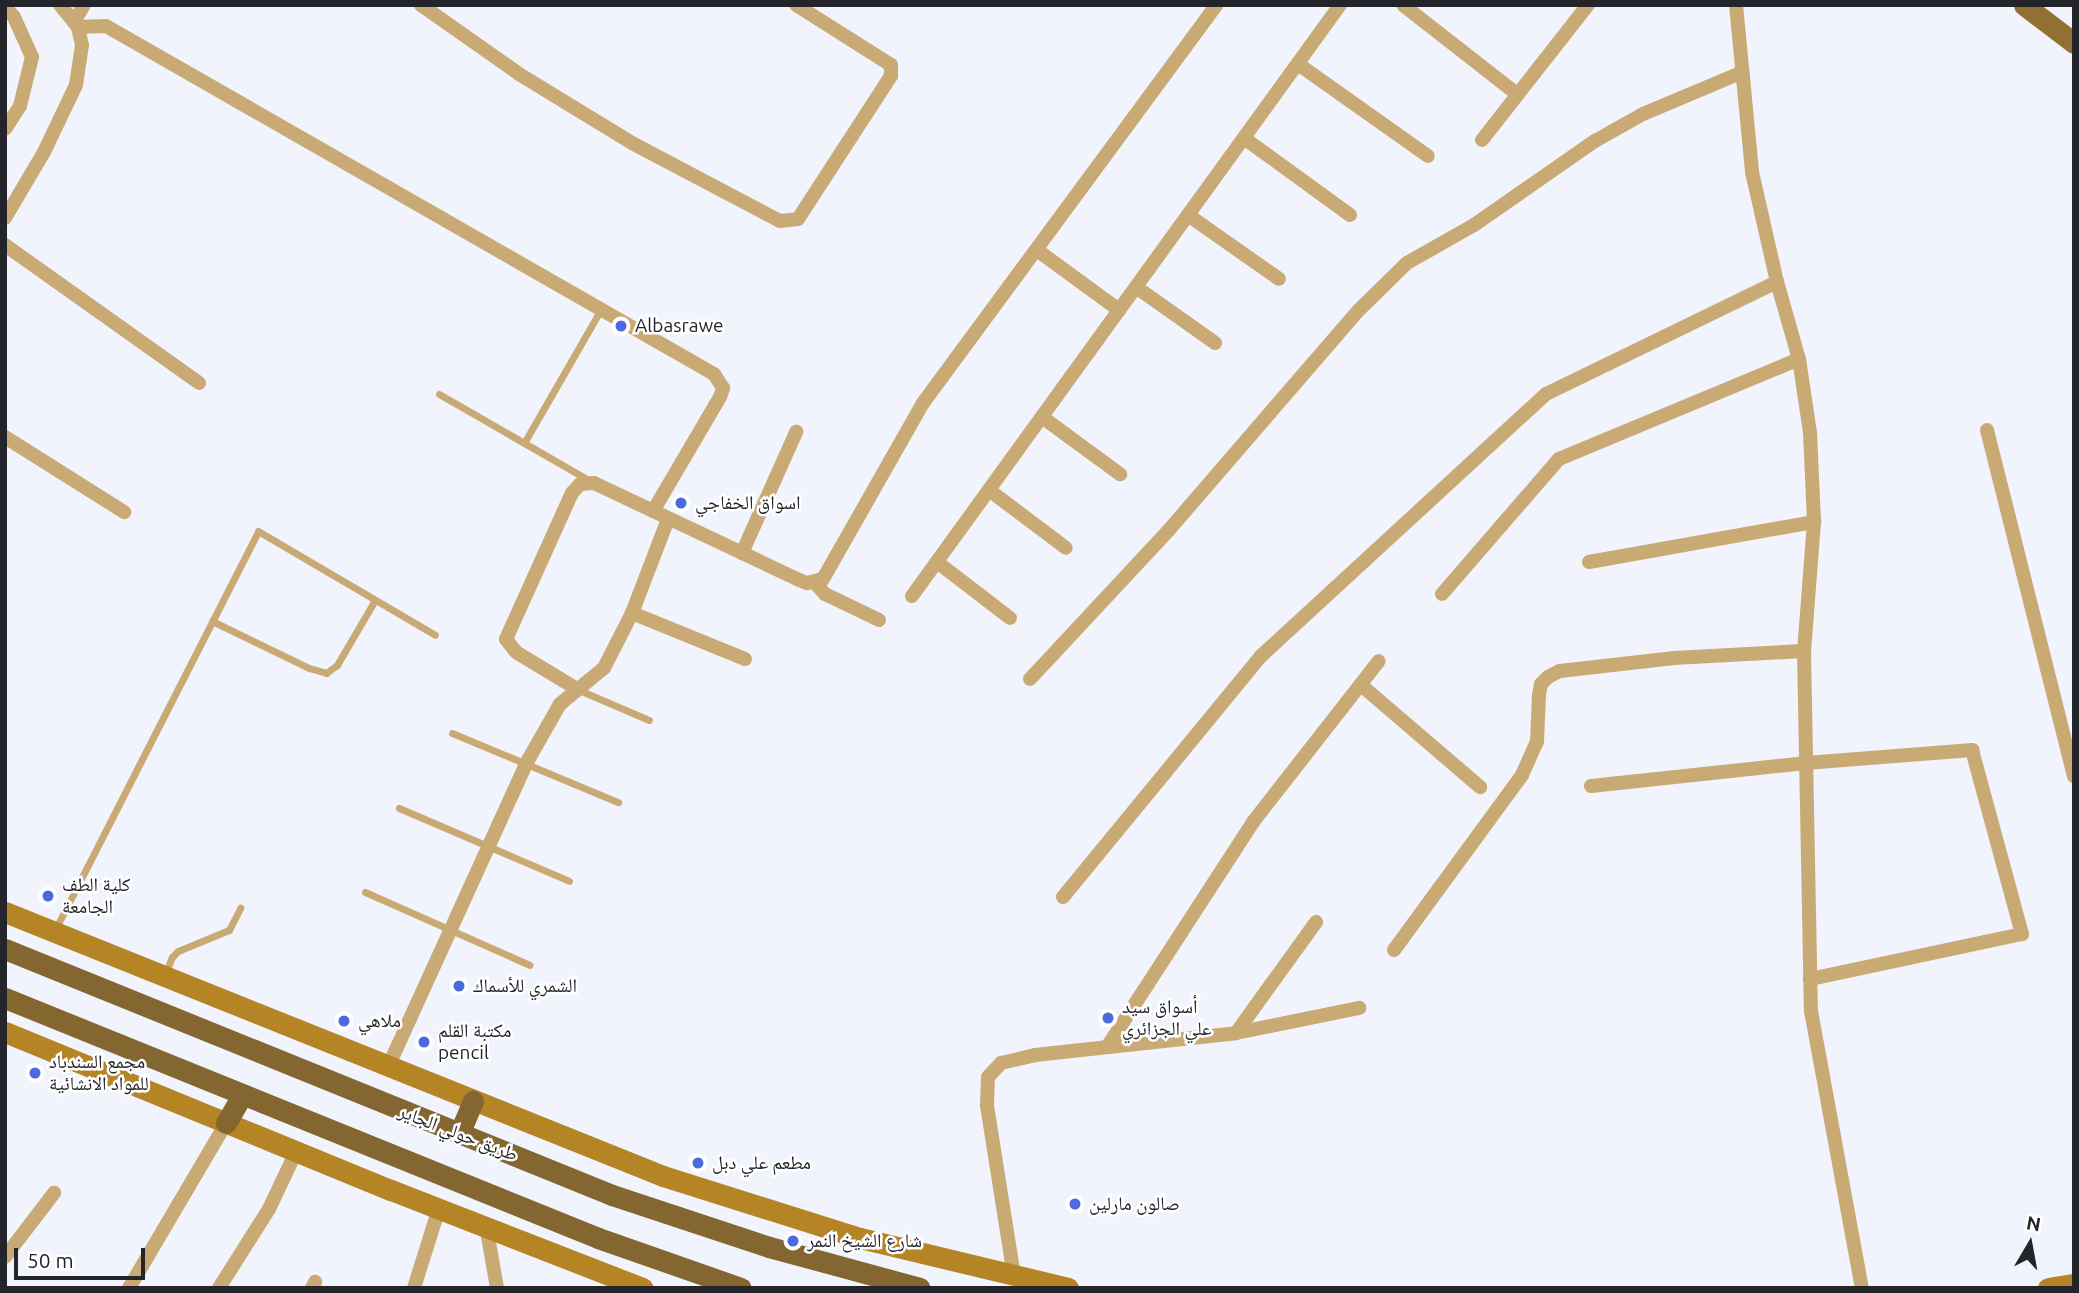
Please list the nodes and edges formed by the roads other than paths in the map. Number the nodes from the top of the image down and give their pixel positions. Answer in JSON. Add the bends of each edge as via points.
{"nodes":[{"id":1,"x":60,"y":5,"type":"edge"},
{"id":2,"x":84,"y":5,"type":"edge"},
{"id":3,"x":421,"y":5,"type":"edge"},
{"id":4,"x":796,"y":5,"type":"edge"},
{"id":5,"x":1216,"y":5,"type":"edge"},
{"id":6,"x":1340,"y":5,"type":"edge"},
{"id":7,"x":1403,"y":5,"type":"edge"},
{"id":8,"x":1588,"y":5,"type":"edge"},
{"id":9,"x":1737,"y":5,"type":"edge"},
{"id":10,"x":2024,"y":5,"type":"edge"},
{"id":11,"x":5,"y":7,"type":"edge"},
{"id":12,"x":76,"y":25,"type":"junction"},
{"id":13,"x":2074,"y":43,"type":"edge"},
{"id":14,"x":1298,"y":64,"type":"junction"},
{"id":15,"x":1744,"y":72,"type":"junction"},
{"id":16,"x":1517,"y":94,"type":"junction"},
{"id":17,"x":5,"y":129,"type":"edge"},
{"id":18,"x":1244,"y":138,"type":"junction"},
{"id":19,"x":1482,"y":140,"type":"dead end"},
{"id":20,"x":1428,"y":156,"type":"dead end"},
{"id":21,"x":1188,"y":215,"type":"junction"},
{"id":22,"x":1350,"y":215,"type":"dead end"},
{"id":23,"x":5,"y":218,"type":"edge"},
{"id":24,"x":5,"y":245,"type":"edge"},
{"id":25,"x":1037,"y":250,"type":"junction"},
{"id":26,"x":1279,"y":279,"type":"dead end"},
{"id":27,"x":1777,"y":282,"type":"junction"},
{"id":28,"x":1136,"y":287,"type":"junction"},
{"id":29,"x":601,"y":309,"type":"junction"},
{"id":30,"x":1119,"y":310,"type":"junction"},
{"id":31,"x":1215,"y":343,"type":"dead end"},
{"id":32,"x":1799,"y":359,"type":"junction"},
{"id":33,"x":199,"y":383,"type":"dead end"},
{"id":34,"x":439,"y":394,"type":"dead end"},
{"id":35,"x":1042,"y":416,"type":"junction"},
{"id":36,"x":1987,"y":430,"type":"dead end"},
{"id":37,"x":796,"y":432,"type":"dead end"},
{"id":38,"x":5,"y":438,"type":"edge"},
{"id":39,"x":524,"y":443,"type":"junction"},
{"id":40,"x":1120,"y":474,"type":"dead end"},
{"id":41,"x":594,"y":483,"type":"junction"},
{"id":42,"x":989,"y":490,"type":"junction"},
{"id":43,"x":653,"y":511,"type":"junction"},
{"id":44,"x":124,"y":512,"type":"dead end"},
{"id":45,"x":668,"y":519,"type":"junction"},
{"id":46,"x":1814,"y":522,"type":"junction"},
{"id":47,"x":1066,"y":548,"type":"dead end"},
{"id":48,"x":742,"y":554,"type":"junction"},
{"id":49,"x":937,"y":562,"type":"junction"},
{"id":50,"x":1589,"y":562,"type":"dead end"},
{"id":51,"x":816,"y":583,"type":"junction"},
{"id":52,"x":1443,"y":594,"type":"dead end"},
{"id":53,"x":912,"y":596,"type":"dead end"},
{"id":54,"x":375,"y":600,"type":"junction"},
{"id":55,"x":632,"y":612,"type":"junction"},
{"id":56,"x":1010,"y":618,"type":"dead end"},
{"id":57,"x":879,"y":620,"type":"dead end"},
{"id":58,"x":212,"y":621,"type":"junction"},
{"id":59,"x":435,"y":635,"type":"dead end"},
{"id":60,"x":1804,"y":651,"type":"junction"},
{"id":61,"x":745,"y":659,"type":"dead end"},
{"id":62,"x":1379,"y":661,"type":"dead end"},
{"id":63,"x":1030,"y":679,"type":"dead end"},
{"id":64,"x":1361,"y":685,"type":"junction"},
{"id":65,"x":577,"y":689,"type":"junction"},
{"id":66,"x":649,"y":720,"type":"dead end"},
{"id":67,"x":452,"y":733,"type":"dead end"},
{"id":68,"x":527,"y":762,"type":"junction"},
{"id":69,"x":1805,"y":763,"type":"junction"},
{"id":70,"x":2074,"y":776,"type":"edge"},
{"id":71,"x":1591,"y":786,"type":"dead end"},
{"id":72,"x":1480,"y":787,"type":"dead end"},
{"id":73,"x":618,"y":802,"type":"dead end"},
{"id":74,"x":399,"y":808,"type":"dead end"},
{"id":75,"x":488,"y":847,"type":"junction"},
{"id":76,"x":569,"y":881,"type":"dead end"},
{"id":77,"x":365,"y":891,"type":"dead end"},
{"id":78,"x":1063,"y":897,"type":"dead end"},
{"id":79,"x":240,"y":908,"type":"dead end"},
{"id":80,"x":5,"y":912,"type":"edge"},
{"id":81,"x":1316,"y":922,"type":"dead end"},
{"id":82,"x":450,"y":929,"type":"junction"},
{"id":83,"x":54,"y":932,"type":"junction"},
{"id":84,"x":5,"y":949,"type":"edge"},
{"id":85,"x":1394,"y":950,"type":"dead end"},
{"id":86,"x":530,"y":965,"type":"dead end"},
{"id":87,"x":164,"y":976,"type":"junction"},
{"id":88,"x":1810,"y":979,"type":"junction"},
{"id":89,"x":5,"y":998,"type":"edge"},
{"id":90,"x":1359,"y":1008,"type":"dead end"},
{"id":91,"x":5,"y":1032,"type":"edge"},
{"id":92,"x":1236,"y":1033,"type":"junction"},
{"id":93,"x":1107,"y":1047,"type":"junction"},
{"id":94,"x":388,"y":1067,"type":"junction"},
{"id":95,"x":242,"y":1095,"type":"junction"},
{"id":96,"x":473,"y":1101,"type":"junction"},
{"id":97,"x":226,"y":1123,"type":"junction"},
{"id":98,"x":459,"y":1133,"type":"junction"},
{"id":99,"x":296,"y":1152,"type":"junction"},
{"id":100,"x":54,"y":1193,"type":"dead end"},
{"id":101,"x":439,"y":1208,"type":"junction"},
{"id":102,"x":486,"y":1226,"type":"junction"},
{"id":103,"x":5,"y":1257,"type":"edge"},
{"id":104,"x":1014,"y":1276,"type":"junction"},
{"id":105,"x":874,"y":1281,"type":"edge"},
{"id":106,"x":2074,"y":1284,"type":"edge"},
{"id":107,"x":129,"y":1288,"type":"edge"},
{"id":108,"x":219,"y":1288,"type":"edge"},
{"id":109,"x":414,"y":1288,"type":"edge"},
{"id":110,"x":497,"y":1288,"type":"edge"},
{"id":111,"x":643,"y":1288,"type":"edge"},
{"id":112,"x":741,"y":1288,"type":"edge"},
{"id":113,"x":920,"y":1288,"type":"edge"},
{"id":114,"x":1068,"y":1288,"type":"edge"},
{"id":115,"x":1862,"y":1288,"type":"edge"},
{"id":116,"x":2048,"y":1288,"type":"edge"}],
"edges":[{"from":1,"to":12,"type":"street"},
{"from":2,"to":12,"type":"street"},
{"from":3,"to":4,"type":"street","via":[[519,74],[632,143],[780,221],[798,219],[891,76],[891,65]]},
{"from":5,"to":25,"type":"street"},
{"from":6,"to":14,"type":"street"},
{"from":7,"to":16,"type":"street"},
{"from":8,"to":16,"type":"street"},
{"from":9,"to":15,"type":"street"},
{"from":10,"to":13,"type":"main road"},
{"from":11,"to":17,"type":"street","via":[[32,57],[20,106]]},
{"from":12,"to":23,"type":"street","via":[[82,45],[76,85]]},
{"from":12,"to":29,"type":"street","via":[[106,26]]},
{"from":14,"to":18,"type":"street"},
{"from":14,"to":20,"type":"street"},
{"from":15,"to":27,"type":"street","via":[[1752,172]]},
{"from":15,"to":63,"type":"street","via":[[1643,114],[1595,141],[1474,225],[1407,263],[1359,310],[1168,531]]},
{"from":16,"to":19,"type":"street"},
{"from":18,"to":21,"type":"street"},
{"from":18,"to":22,"type":"street"},
{"from":21,"to":26,"type":"street"},
{"from":21,"to":28,"type":"street"},
{"from":24,"to":33,"type":"street"},
{"from":25,"to":30,"type":"street"},
{"from":25,"to":51,"type":"street","via":[[922,403],[828,572]]},
{"from":27,"to":32,"type":"street"},
{"from":27,"to":78,"type":"street","via":[[1546,394],[1261,656]]},
{"from":28,"to":30,"type":"street"},
{"from":28,"to":31,"type":"street"},
{"from":29,"to":39,"type":"lane"},
{"from":29,"to":43,"type":"street","via":[[714,374],[723,388]]},
{"from":30,"to":35,"type":"street"},
{"from":32,"to":46,"type":"street","via":[[1810,433]]},
{"from":32,"to":52,"type":"street","via":[[1559,459]]},
{"from":34,"to":39,"type":"lane"},
{"from":35,"to":40,"type":"street"},
{"from":35,"to":42,"type":"street"},
{"from":36,"to":70,"type":"street"},
{"from":37,"to":48,"type":"street"},
{"from":38,"to":44,"type":"street"},
{"from":39,"to":41,"type":"lane"},
{"from":41,"to":43,"type":"street"},
{"from":41,"to":65,"type":"street","via":[[580,484],[572,493],[506,639],[516,652]]},
{"from":42,"to":47,"type":"street"},
{"from":42,"to":49,"type":"street"},
{"from":43,"to":45,"type":"street"},
{"from":45,"to":48,"type":"street"},
{"from":45,"to":55,"type":"street"},
{"from":46,"to":50,"type":"street"},
{"from":46,"to":60,"type":"street"},
{"from":48,"to":51,"type":"street"},
{"from":49,"to":53,"type":"street"},
{"from":49,"to":56,"type":"street"},
{"from":51,"to":57,"type":"street","via":[[825,594]]},
{"from":54,"to":58,"type":"lane","via":[[337,665],[326,673]]},
{"from":54,"to":58,"type":"lane","via":[[258,531]]},
{"from":54,"to":59,"type":"lane"},
{"from":55,"to":61,"type":"street"},
{"from":55,"to":65,"type":"street","via":[[604,668]]},
{"from":58,"to":83,"type":"lane"},
{"from":60,"to":69,"type":"street"},
{"from":60,"to":85,"type":"street","via":[[1674,658],[1560,671],[1548,677],[1539,695],[1537,742],[1522,775]]},
{"from":62,"to":64,"type":"street"},
{"from":64,"to":72,"type":"street"},
{"from":64,"to":93,"type":"street","via":[[1253,822]]},
{"from":65,"to":66,"type":"lane"},
{"from":65,"to":68,"type":"street","via":[[551,716]]},
{"from":67,"to":68,"type":"lane"},
{"from":68,"to":73,"type":"lane"},
{"from":68,"to":75,"type":"street"},
{"from":69,"to":71,"type":"street"},
{"from":69,"to":88,"type":"street"},
{"from":69,"to":88,"type":"street","via":[[1972,750],[2022,934]]},
{"from":74,"to":75,"type":"lane"},
{"from":75,"to":76,"type":"lane"},
{"from":75,"to":82,"type":"street"},
{"from":77,"to":82,"type":"lane"},
{"from":79,"to":87,"type":"lane","via":[[229,930],[178,951]]},
{"from":80,"to":83,"type":"main road"},
{"from":81,"to":92,"type":"street"},
{"from":82,"to":86,"type":"lane"},
{"from":82,"to":94,"type":"street"},
{"from":83,"to":87,"type":"main road"},
{"from":84,"to":98,"type":"highway","name":"طريق حولي الجاير"},
{"from":87,"to":94,"type":"main road"},
{"from":88,"to":115,"type":"street","via":[[1811,1011]]},
{"from":89,"to":95,"type":"highway"},
{"from":90,"to":92,"type":"street"},
{"from":91,"to":97,"type":"main road"},
{"from":92,"to":93,"type":"street"},
{"from":93,"to":104,"type":"street","via":[[1001,1063],[988,1077],[987,1105]]},
{"from":94,"to":96,"type":"main road"},
{"from":95,"to":97,"type":"highway"},
{"from":95,"to":112,"type":"highway","via":[[598,1238]]},
{"from":96,"to":98,"type":"highway"},
{"from":96,"to":104,"type":"main road","via":[[745,1204]]},
{"from":97,"to":99,"type":"main road"},
{"from":97,"to":107,"type":"street"},
{"from":98,"to":105,"type":"highway","name":"طريق حولي الجاير","via":[[663,1213]]},
{"from":99,"to":101,"type":"main road"},
{"from":99,"to":108,"type":"street","via":[[269,1209]]},
{"from":100,"to":103,"type":"street"},
{"from":101,"to":102,"type":"main road"},
{"from":101,"to":109,"type":"street"},
{"from":102,"to":110,"type":"street"},
{"from":102,"to":111,"type":"main road"},
{"from":104,"to":114,"type":"main road"},
{"from":105,"to":113,"type":"highway","name":"طريق حولي الجاير"},
{"from":106,"to":116,"type":"main road"}]}
